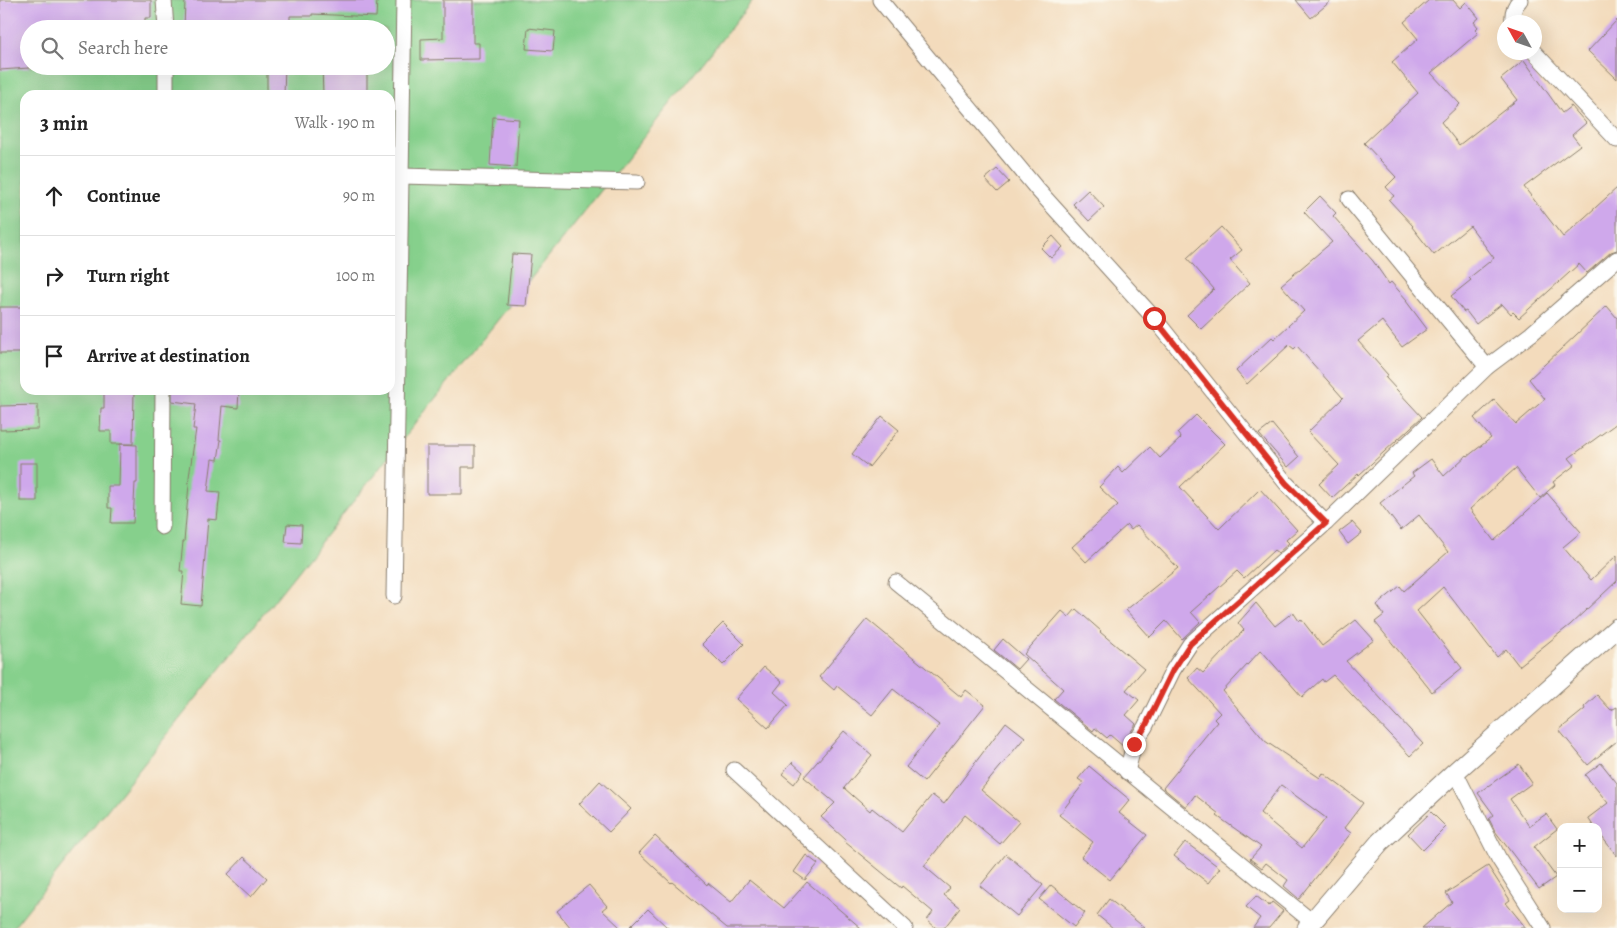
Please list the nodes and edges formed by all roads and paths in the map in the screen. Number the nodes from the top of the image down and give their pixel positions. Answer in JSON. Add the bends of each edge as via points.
{"nodes":[{"id":1,"x":164,"y":0,"type":"edge"},
{"id":2,"x":404,"y":0,"type":"edge"},
{"id":3,"x":880,"y":0,"type":"edge"},
{"id":4,"x":1520,"y":0,"type":"edge"},
{"id":5,"x":1513,"y":15,"type":"edge"},
{"id":6,"x":165,"y":20,"type":"edge"},
{"id":7,"x":1542,"y":60,"type":"edge"},
{"id":8,"x":166,"y":75,"type":"edge"},
{"id":9,"x":166,"y":90,"type":"edge"},
{"id":10,"x":1617,"y":140,"type":"edge"},
{"id":11,"x":401,"y":176,"type":"junction"},
{"id":12,"x":637,"y":182,"type":"dead end"},
{"id":13,"x":1350,"y":199,"type":"dead end"},
{"id":14,"x":1617,"y":259,"type":"edge"},
{"id":15,"x":1487,"y":368,"type":"junction"},
{"id":16,"x":163,"y":395,"type":"edge"},
{"id":17,"x":1326,"y":523,"type":"junction"},
{"id":18,"x":162,"y":526,"type":"dead end"},
{"id":19,"x":896,"y":582,"type":"dead end"},
{"id":20,"x":394,"y":596,"type":"dead end"},
{"id":21,"x":1617,"y":628,"type":"edge"},
{"id":22,"x":734,"y":770,"type":"dead end"},
{"id":23,"x":1127,"y":772,"type":"junction"},
{"id":24,"x":1455,"y":772,"type":"junction"},
{"id":25,"x":1309,"y":925,"type":"edge"},
{"id":26,"x":905,"y":928,"type":"edge"},
{"id":27,"x":1543,"y":928,"type":"edge"}],
"edges":[{"from":1,"to":6,"type":"street"},
{"from":2,"to":11,"type":"street"},
{"from":3,"to":17,"type":"street","via":[[1037,189],[1154,318],[1286,483]]},
{"from":4,"to":5,"type":"street"},
{"from":7,"to":10,"type":"street"},
{"from":8,"to":9,"type":"street"},
{"from":11,"to":12,"type":"street"},
{"from":11,"to":20,"type":"street"},
{"from":13,"to":15,"type":"street"},
{"from":14,"to":15,"type":"street"},
{"from":15,"to":17,"type":"street"},
{"from":16,"to":18,"type":"street"},
{"from":17,"to":23,"type":"street","via":[[1190,644],[1134,744]]},
{"from":19,"to":23,"type":"street"},
{"from":21,"to":24,"type":"street"},
{"from":22,"to":26,"type":"street"},
{"from":23,"to":25,"type":"street"},
{"from":24,"to":25,"type":"street","via":[[1380,842]]},
{"from":24,"to":27,"type":"street","via":[[1499,859]]}]}
